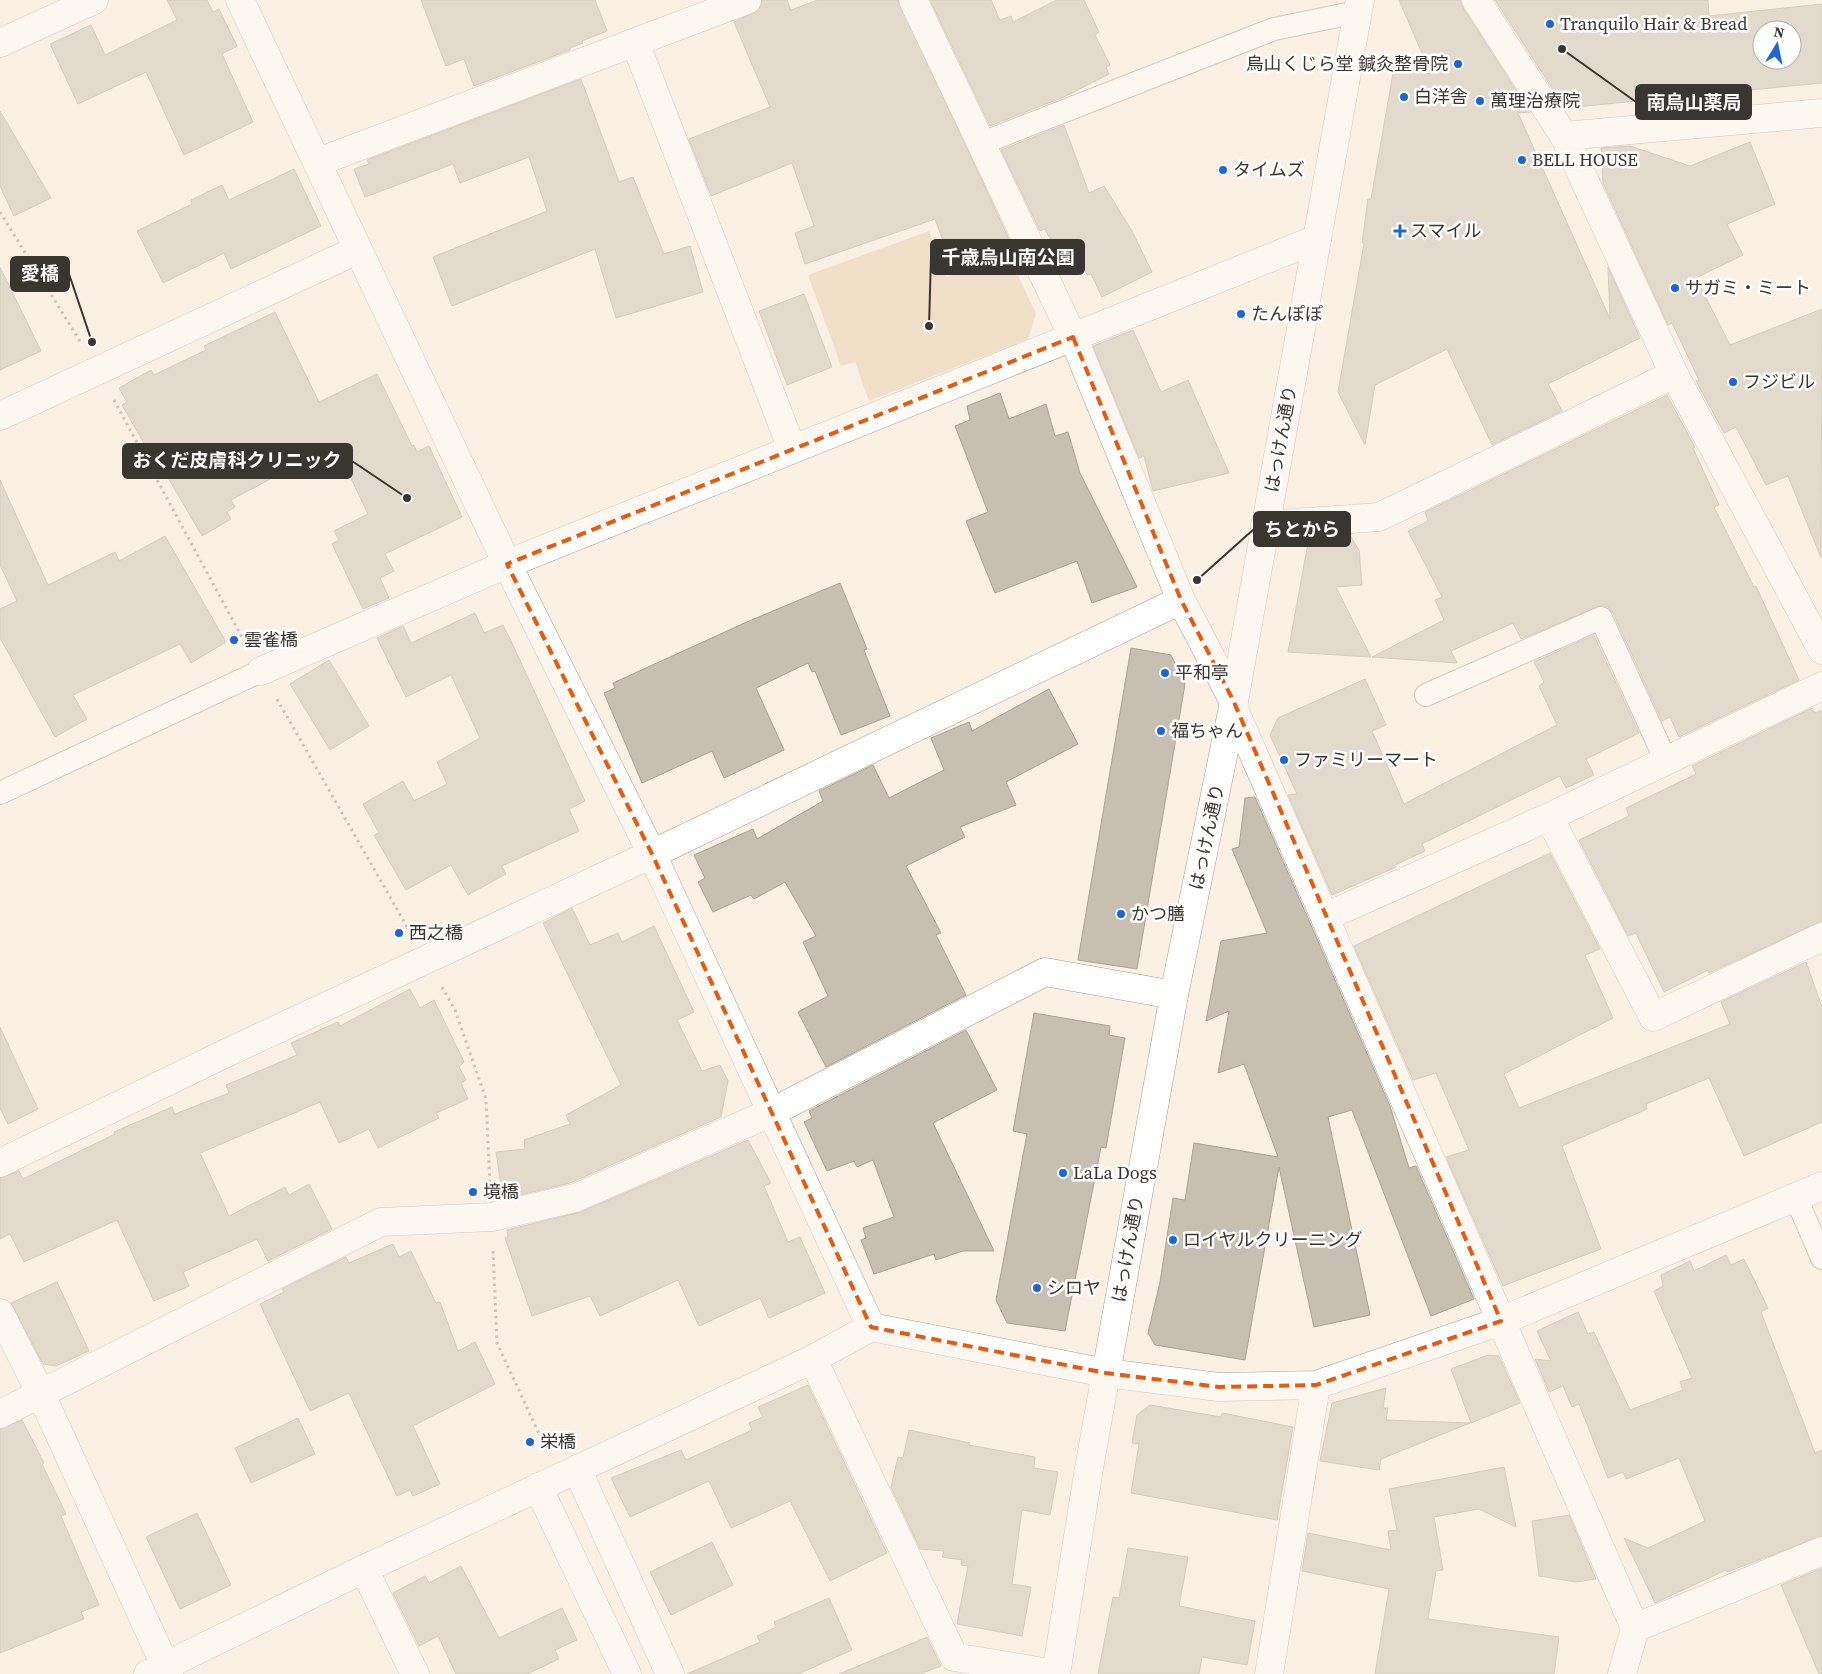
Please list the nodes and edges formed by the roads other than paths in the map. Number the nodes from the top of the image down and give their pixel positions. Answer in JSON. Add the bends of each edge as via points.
{"nodes":[{"id":1,"x":94,"y":0,"type":"edge"},
{"id":2,"x":240,"y":0,"type":"edge"},
{"id":3,"x":747,"y":0,"type":"edge"},
{"id":4,"x":913,"y":0,"type":"edge"},
{"id":5,"x":1476,"y":0,"type":"edge"},
{"id":6,"x":1359,"y":6,"type":"edge"},
{"id":7,"x":635,"y":42,"type":"junction"},
{"id":8,"x":0,"y":43,"type":"edge"},
{"id":9,"x":1822,"y":113,"type":"edge"},
{"id":10,"x":1564,"y":136,"type":"junction"},
{"id":11,"x":980,"y":144,"type":"junction"},
{"id":12,"x":318,"y":162,"type":"junction"},
{"id":13,"x":1317,"y":239,"type":"junction"},
{"id":14,"x":357,"y":250,"type":"junction"},
{"id":15,"x":1073,"y":337,"type":"junction"},
{"id":16,"x":1674,"y":374,"type":"junction"},
{"id":17,"x":0,"y":416,"type":"edge"},
{"id":18,"x":792,"y":450,"type":"junction"},
{"id":19,"x":1265,"y":525,"type":"junction"},
{"id":20,"x":507,"y":564,"type":"junction"},
{"id":21,"x":1181,"y":600,"type":"junction"},
{"id":22,"x":1822,"y":650,"type":"edge"},
{"id":23,"x":260,"y":671,"type":"joint"},
{"id":24,"x":1822,"y":686,"type":"edge"},
{"id":25,"x":1426,"y":695,"type":"dead end"},
{"id":26,"x":1233,"y":703,"type":"junction"},
{"id":27,"x":1666,"y":761,"type":"junction"},
{"id":28,"x":0,"y":793,"type":"edge"},
{"id":29,"x":1549,"y":816,"type":"junction"},
{"id":30,"x":652,"y":854,"type":"junction"},
{"id":31,"x":1325,"y":917,"type":"junction"},
{"id":32,"x":1822,"y":937,"type":"edge"},
{"id":33,"x":1174,"y":995,"type":"junction"},
{"id":34,"x":770,"y":1113,"type":"junction"},
{"id":35,"x":0,"y":1163,"type":"edge"},
{"id":36,"x":1822,"y":1186,"type":"edge"},
{"id":37,"x":1796,"y":1198,"type":"junction"},
{"id":38,"x":1822,"y":1258,"type":"edge"},
{"id":39,"x":0,"y":1313,"type":"edge"},
{"id":40,"x":1501,"y":1321,"type":"junction"},
{"id":41,"x":871,"y":1327,"type":"junction"},
{"id":42,"x":813,"y":1359,"type":"junction"},
{"id":43,"x":1106,"y":1373,"type":"junction"},
{"id":44,"x":1316,"y":1385,"type":"junction"},
{"id":45,"x":41,"y":1394,"type":"junction"},
{"id":46,"x":0,"y":1414,"type":"edge"},
{"id":47,"x":558,"y":1478,"type":"junction"},
{"id":48,"x":1822,"y":1551,"type":"edge"},
{"id":49,"x":364,"y":1569,"type":"junction"},
{"id":50,"x":1635,"y":1628,"type":"junction"},
{"id":51,"x":161,"y":1671,"type":"edge"},
{"id":52,"x":415,"y":1674,"type":"edge"},
{"id":53,"x":627,"y":1674,"type":"edge"},
{"id":54,"x":670,"y":1674,"type":"edge"},
{"id":55,"x":1056,"y":1674,"type":"edge"},
{"id":56,"x":1269,"y":1674,"type":"edge"},
{"id":57,"x":1622,"y":1674,"type":"edge"}],
"edges":[{"from":1,"to":8,"type":"street"},
{"from":2,"to":12,"type":"street"},
{"from":3,"to":7,"type":"street"},
{"from":4,"to":11,"type":"street"},
{"from":5,"to":10,"type":"street"},
{"from":6,"to":11,"type":"lane","via":[[1274,29]]},
{"from":6,"to":13,"type":"street","name":"はっけん通り"},
{"from":7,"to":12,"type":"street"},
{"from":7,"to":18,"type":"street"},
{"from":9,"to":10,"type":"street"},
{"from":10,"to":16,"type":"street"},
{"from":11,"to":15,"type":"street"},
{"from":12,"to":14,"type":"street"},
{"from":13,"to":15,"type":"street"},
{"from":13,"to":19,"type":"street","name":"はっけん通り"},
{"from":14,"to":17,"type":"street"},
{"from":14,"to":20,"type":"street"},
{"from":15,"to":18,"type":"street"},
{"from":15,"to":21,"type":"street"},
{"from":16,"to":19,"type":"street","via":[[1378,517]]},
{"from":16,"to":22,"type":"street"},
{"from":18,"to":20,"type":"street"},
{"from":19,"to":26,"type":"street","name":"はっけん通り"},
{"from":20,"to":23,"type":"street"},
{"from":20,"to":30,"type":"street"},
{"from":21,"to":26,"type":"street"},
{"from":21,"to":30,"type":"street"},
{"from":23,"to":28,"type":"lane"},
{"from":24,"to":27,"type":"street"},
{"from":25,"to":27,"type":"lane","via":[[1601,618]]},
{"from":26,"to":31,"type":"street"},
{"from":26,"to":33,"type":"street","name":"はっけん通り"},
{"from":27,"to":29,"type":"street"},
{"from":29,"to":31,"type":"street"},
{"from":29,"to":32,"type":"street","via":[[1653,1017]]},
{"from":30,"to":34,"type":"street"},
{"from":30,"to":35,"type":"street","via":[[222,1055]]},
{"from":31,"to":40,"type":"street"},
{"from":33,"to":34,"type":"street","via":[[1045,972]]},
{"from":33,"to":43,"type":"street","name":"はっけん通り"},
{"from":34,"to":41,"type":"street"},
{"from":34,"to":45,"type":"street","via":[[575,1198],[492,1218],[381,1222]]},
{"from":36,"to":37,"type":"street"},
{"from":37,"to":38,"type":"lane"},
{"from":37,"to":40,"type":"street"},
{"from":39,"to":45,"type":"street"},
{"from":40,"to":44,"type":"street"},
{"from":40,"to":50,"type":"street"},
{"from":41,"to":42,"type":"street"},
{"from":41,"to":43,"type":"street"},
{"from":42,"to":47,"type":"street"},
{"from":42,"to":55,"type":"street","via":[[954,1657]]},
{"from":43,"to":44,"type":"street","via":[[1219,1388]]},
{"from":43,"to":55,"type":"street","name":"はっけん通り"},
{"from":44,"to":56,"type":"street"},
{"from":45,"to":46,"type":"street"},
{"from":45,"to":51,"type":"street"},
{"from":47,"to":49,"type":"street"},
{"from":47,"to":53,"type":"street"},
{"from":47,"to":54,"type":"street"},
{"from":48,"to":50,"type":"street"},
{"from":49,"to":51,"type":"street"},
{"from":49,"to":52,"type":"street"},
{"from":50,"to":57,"type":"street"}]}
